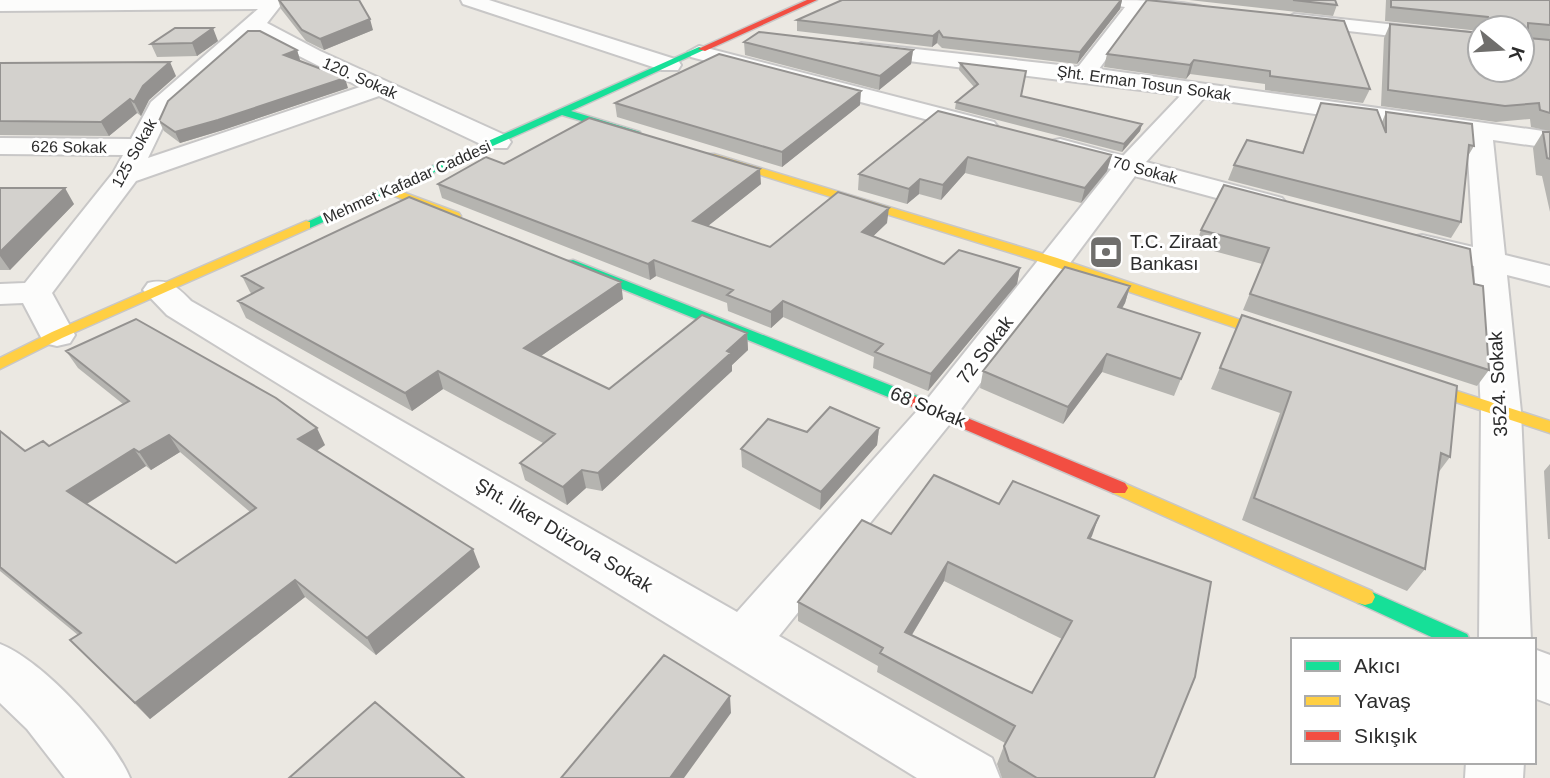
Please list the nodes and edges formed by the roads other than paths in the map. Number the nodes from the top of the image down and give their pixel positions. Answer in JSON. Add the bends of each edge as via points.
{"nodes":[{"id":1,"x":470,"y":0,"type":"edge"},
{"id":2,"x":813,"y":0,"type":"edge"},
{"id":3,"x":1111,"y":0,"type":"edge"},
{"id":4,"x":276,"y":1,"type":"edge"},
{"id":5,"x":1138,"y":3,"type":"junction"},
{"id":6,"x":0,"y":5,"type":"edge"},
{"id":7,"x":1217,"y":12,"type":"edge"},
{"id":8,"x":1270,"y":18,"type":"edge"},
{"id":9,"x":255,"y":25,"type":"junction"},
{"id":10,"x":737,"y":33,"type":"junction"},
{"id":11,"x":778,"y":38,"type":"edge"},
{"id":12,"x":1466,"y":39,"type":"edge"},
{"id":13,"x":844,"y":47,"type":"edge"},
{"id":14,"x":699,"y":52,"type":"junction"},
{"id":15,"x":670,"y":65,"type":"junction"},
{"id":16,"x":1084,"y":74,"type":"junction"},
{"id":17,"x":381,"y":87,"type":"junction"},
{"id":18,"x":1198,"y":90,"type":"junction"},
{"id":19,"x":564,"y":112,"type":"junction"},
{"id":20,"x":1479,"y":129,"type":"junction"},
{"id":21,"x":1008,"y":133,"type":"edge"},
{"id":22,"x":657,"y":140,"type":"edge"},
{"id":23,"x":1550,"y":140,"type":"edge"},
{"id":24,"x":1035,"y":141,"type":"edge"},
{"id":25,"x":498,"y":142,"type":"junction"},
{"id":26,"x":0,"y":146,"type":"edge"},
{"id":27,"x":139,"y":148,"type":"junction"},
{"id":28,"x":696,"y":152,"type":"edge"},
{"id":29,"x":1129,"y":165,"type":"junction"},
{"id":30,"x":126,"y":175,"type":"junction"},
{"id":31,"x":389,"y":190,"type":"junction"},
{"id":32,"x":1303,"y":212,"type":"edge"},
{"id":33,"x":466,"y":221,"type":"edge"},
{"id":34,"x":1396,"y":237,"type":"edge"},
{"id":35,"x":555,"y":257,"type":"edge"},
{"id":36,"x":1052,"y":261,"type":"junction"},
{"id":37,"x":1490,"y":263,"type":"junction"},
{"id":38,"x":1550,"y":276,"type":"edge"},
{"id":39,"x":160,"y":290,"type":"junction"},
{"id":40,"x":35,"y":293,"type":"junction"},
{"id":41,"x":0,"y":294,"type":"edge"},
{"id":42,"x":57,"y":335,"type":"junction"},
{"id":43,"x":1303,"y":345,"type":"edge"},
{"id":44,"x":0,"y":365,"type":"edge"},
{"id":45,"x":1396,"y":376,"type":"edge"},
{"id":46,"x":939,"y":411,"type":"junction"},
{"id":47,"x":1501,"y":411,"type":"junction"},
{"id":48,"x":1550,"y":427,"type":"edge"},
{"id":49,"x":1456,"y":638,"type":"edge"},
{"id":50,"x":1504,"y":638,"type":"edge"},
{"id":51,"x":744,"y":641,"type":"junction"},
{"id":52,"x":0,"y":668,"type":"edge"},
{"id":53,"x":101,"y":778,"type":"edge"},
{"id":54,"x":971,"y":778,"type":"edge"}],
"edges":[{"from":1,"to":15,"type":"street"},
{"from":2,"to":10,"type":"street","name":"Mehmet Kafadar Caddesi"},
{"from":3,"to":5,"type":"street"},
{"from":4,"to":6,"type":"street"},
{"from":4,"to":9,"type":"street"},
{"from":5,"to":7,"type":"street"},
{"from":5,"to":16,"type":"street"},
{"from":8,"to":12,"type":"street"},
{"from":9,"to":17,"type":"street","name":"120. Sokak"},
{"from":9,"to":27,"type":"street","name":"125 Sokak","via":[[189,66]]},
{"from":10,"to":11,"type":"street"},
{"from":10,"to":14,"type":"street","name":"Mehmet Kafadar Caddesi"},
{"from":13,"to":16,"type":"street","name":"Şht. Erman Tosun Sokak"},
{"from":14,"to":15,"type":"street","name":"Mehmet Kafadar Caddesi"},
{"from":14,"to":21,"type":"street"},
{"from":15,"to":19,"type":"street","name":"Mehmet Kafadar Caddesi"},
{"from":16,"to":18,"type":"street","name":"Şht. Erman Tosun Sokak"},
{"from":17,"to":25,"type":"street","name":"120. Sokak"},
{"from":17,"to":30,"type":"street"},
{"from":18,"to":20,"type":"street","name":"Şht. Erman Tosun Sokak"},
{"from":18,"to":29,"type":"street","name":"72 Sokak"},
{"from":19,"to":22,"type":"street"},
{"from":19,"to":25,"type":"street","name":"Mehmet Kafadar Caddesi"},
{"from":20,"to":23,"type":"street","name":"Şht. Erman Tosun Sokak"},
{"from":20,"to":37,"type":"street","name":"3524. Sokak"},
{"from":24,"to":29,"type":"street","name":"70 Sokak"},
{"from":25,"to":31,"type":"street","name":"Mehmet Kafadar Caddesi"},
{"from":26,"to":27,"type":"street","name":"626 Sokak"},
{"from":27,"to":30,"type":"street","name":"125 Sokak"},
{"from":28,"to":36,"type":"street"},
{"from":29,"to":32,"type":"street","name":"70 Sokak"},
{"from":29,"to":36,"type":"street","name":"72 Sokak"},
{"from":30,"to":40,"type":"street","name":"125 Sokak"},
{"from":31,"to":33,"type":"street"},
{"from":31,"to":39,"type":"street","name":"Mehmet Kafadar Caddesi"},
{"from":34,"to":37,"type":"street"},
{"from":35,"to":46,"type":"street","name":"68 Sokak"},
{"from":36,"to":43,"type":"street"},
{"from":36,"to":46,"type":"street","name":"72 Sokak"},
{"from":37,"to":38,"type":"street"},
{"from":37,"to":47,"type":"street","name":"3524. Sokak"},
{"from":39,"to":42,"type":"street","name":"Mehmet Kafadar Caddesi"},
{"from":39,"to":51,"type":"street","name":"Şht. İlker Düzova Sokak","via":[[179,308]]},
{"from":40,"to":41,"type":"street"},
{"from":40,"to":42,"type":"street"},
{"from":42,"to":44,"type":"street","name":"Mehmet Kafadar Caddesi"},
{"from":45,"to":47,"type":"street"},
{"from":46,"to":49,"type":"street","name":"68 Sokak"},
{"from":46,"to":51,"type":"street","name":"72 Sokak"},
{"from":47,"to":48,"type":"street"},
{"from":47,"to":50,"type":"street","name":"3524. Sokak"},
{"from":51,"to":54,"type":"street","name":"Şht. İlker Düzova Sokak"},
{"from":52,"to":53,"type":"street","via":[[46,711]]}]}
